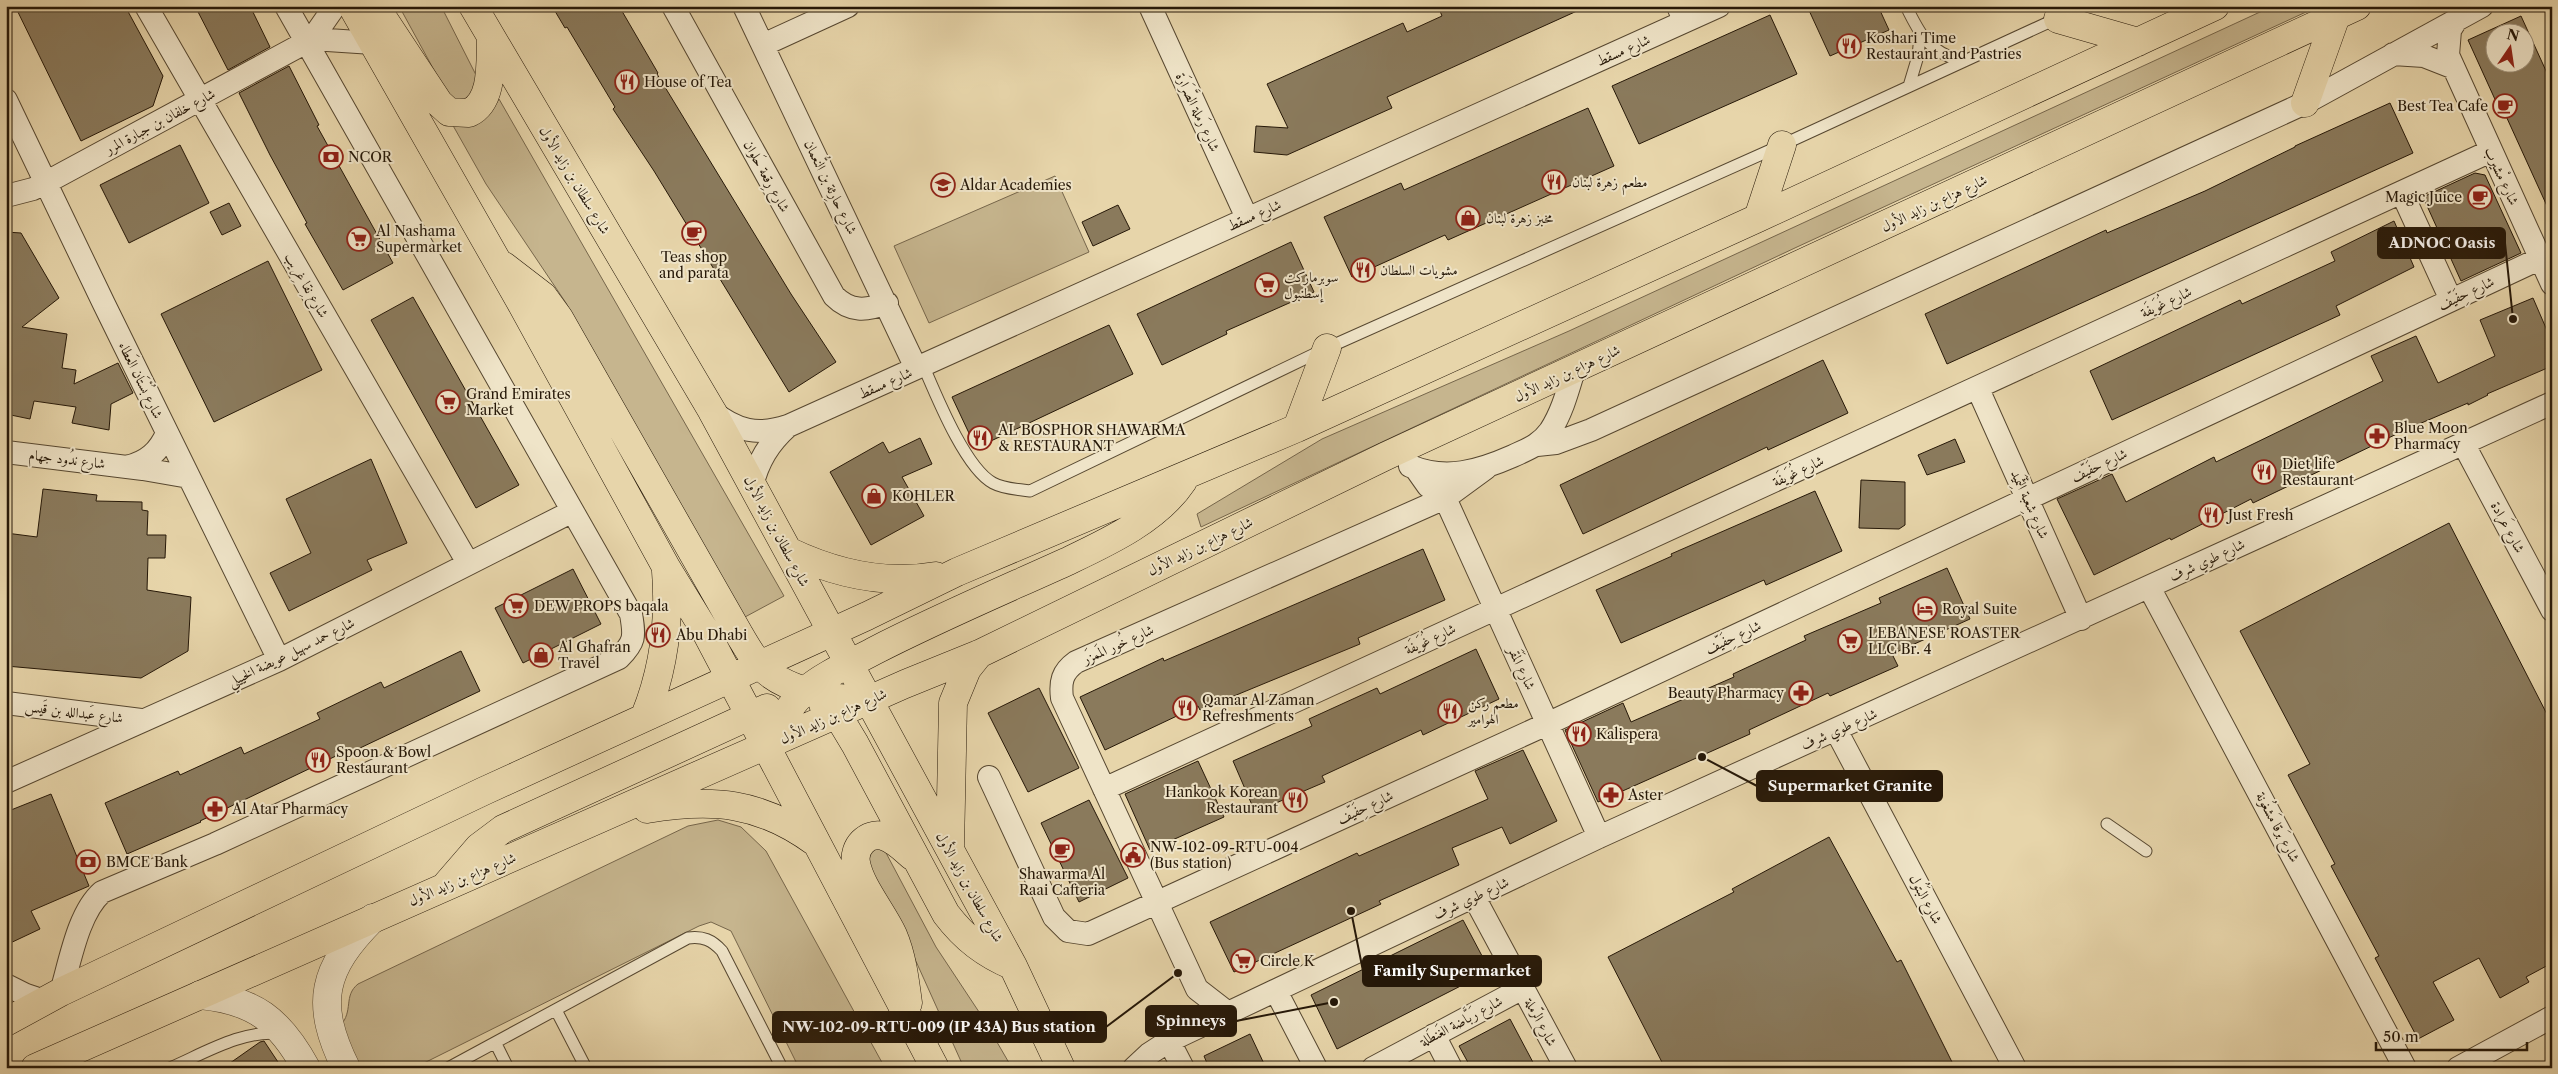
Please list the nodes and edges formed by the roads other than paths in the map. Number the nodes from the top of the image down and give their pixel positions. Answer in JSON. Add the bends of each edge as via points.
{"nodes":[{"id":1,"x":146,"y":6,"type":"edge"},
{"id":2,"x":286,"y":6,"type":"edge"},
{"id":3,"x":335,"y":6,"type":"edge"},
{"id":4,"x":352,"y":6,"type":"edge"},
{"id":5,"x":375,"y":6,"type":"edge"},
{"id":6,"x":472,"y":6,"type":"edge"},
{"id":7,"x":673,"y":6,"type":"edge"},
{"id":8,"x":744,"y":6,"type":"edge"},
{"id":9,"x":848,"y":6,"type":"edge"},
{"id":10,"x":1150,"y":6,"type":"edge"},
{"id":11,"x":1719,"y":6,"type":"edge"},
{"id":12,"x":1906,"y":6,"type":"edge"},
{"id":13,"x":2084,"y":6,"type":"edge"},
{"id":14,"x":2215,"y":6,"type":"edge"},
{"id":15,"x":2482,"y":6,"type":"edge"},
{"id":16,"x":2347,"y":11,"type":"edge"},
{"id":17,"x":1676,"y":15,"type":"edge"},
{"id":18,"x":2058,"y":19,"type":"junction"},
{"id":19,"x":2457,"y":19,"type":"junction"},
{"id":20,"x":1920,"y":36,"type":"junction"},
{"id":21,"x":491,"y":37,"type":"junction"},
{"id":22,"x":309,"y":41,"type":"junction"},
{"id":23,"x":2138,"y":42,"type":"junction"},
{"id":24,"x":373,"y":43,"type":"junction"},
{"id":25,"x":763,"y":45,"type":"junction"},
{"id":26,"x":2394,"y":54,"type":"junction"},
{"id":27,"x":1961,"y":61,"type":"junction"},
{"id":28,"x":2452,"y":68,"type":"junction"},
{"id":29,"x":1909,"y":86,"type":"junction"},
{"id":30,"x":6,"y":100,"type":"edge"},
{"id":31,"x":199,"y":100,"type":"junction"},
{"id":32,"x":2305,"y":103,"type":"junction"},
{"id":33,"x":1782,"y":145,"type":"junction"},
{"id":34,"x":2491,"y":152,"type":"junction"},
{"id":35,"x":47,"y":182,"type":"junction"},
{"id":36,"x":2402,"y":193,"type":"junction"},
{"id":37,"x":6,"y":196,"type":"edge"},
{"id":38,"x":1247,"y":218,"type":"junction"},
{"id":39,"x":1758,"y":218,"type":"junction"},
{"id":40,"x":2546,"y":255,"type":"edge"},
{"id":41,"x":496,"y":261,"type":"junction"},
{"id":42,"x":2552,"y":284,"type":"edge"},
{"id":43,"x":2451,"y":300,"type":"junction"},
{"id":44,"x":886,"y":303,"type":"junction"},
{"id":45,"x":1327,"y":348,"type":"junction"},
{"id":46,"x":920,"y":367,"type":"junction"},
{"id":47,"x":1574,"y":370,"type":"junction"},
{"id":48,"x":1978,"y":388,"type":"junction"},
{"id":49,"x":2552,"y":403,"type":"edge"},
{"id":50,"x":712,"y":410,"type":"junction"},
{"id":51,"x":788,"y":426,"type":"junction"},
{"id":52,"x":1297,"y":428,"type":"junction"},
{"id":53,"x":167,"y":433,"type":"junction"},
{"id":54,"x":2463,"y":443,"type":"junction"},
{"id":55,"x":1537,"y":445,"type":"junction"},
{"id":56,"x":6,"y":452,"type":"edge"},
{"id":57,"x":1386,"y":456,"type":"junction"},
{"id":58,"x":127,"y":467,"type":"junction"},
{"id":59,"x":1486,"y":468,"type":"junction"},
{"id":60,"x":1416,"y":469,"type":"junction"},
{"id":61,"x":1188,"y":474,"type":"junction"},
{"id":62,"x":189,"y":477,"type":"junction"},
{"id":63,"x":752,"y":486,"type":"junction"},
{"id":64,"x":1444,"y":498,"type":"junction"},
{"id":65,"x":2028,"y":499,"type":"junction"},
{"id":66,"x":572,"y":512,"type":"junction"},
{"id":67,"x":788,"y":551,"type":"junction"},
{"id":68,"x":468,"y":563,"type":"junction"},
{"id":69,"x":666,"y":567,"type":"junction"},
{"id":70,"x":957,"y":572,"type":"junction"},
{"id":71,"x":2149,"y":587,"type":"junction"},
{"id":72,"x":1495,"y":609,"type":"junction"},
{"id":73,"x":2552,"y":610,"type":"edge"},
{"id":74,"x":2082,"y":619,"type":"junction"},
{"id":75,"x":831,"y":632,"type":"junction"},
{"id":76,"x":978,"y":654,"type":"junction"},
{"id":77,"x":280,"y":660,"type":"junction"},
{"id":78,"x":759,"y":664,"type":"junction"},
{"id":79,"x":848,"y":664,"type":"junction"},
{"id":80,"x":730,"y":678,"type":"junction"},
{"id":81,"x":800,"y":690,"type":"junction"},
{"id":82,"x":868,"y":700,"type":"junction"},
{"id":83,"x":6,"y":703,"type":"edge"},
{"id":84,"x":837,"y":714,"type":"junction"},
{"id":85,"x":645,"y":716,"type":"junction"},
{"id":86,"x":750,"y":716,"type":"junction"},
{"id":87,"x":141,"y":720,"type":"junction"},
{"id":88,"x":1547,"y":724,"type":"junction"},
{"id":89,"x":1836,"y":730,"type":"junction"},
{"id":90,"x":765,"y":746,"type":"junction"},
{"id":91,"x":989,"y":777,"type":"dead end"},
{"id":92,"x":6,"y":782,"type":"edge"},
{"id":93,"x":1104,"y":789,"type":"junction"},
{"id":94,"x":614,"y":814,"type":"junction"},
{"id":95,"x":2107,"y":824,"type":"dead end"},
{"id":96,"x":1599,"y":838,"type":"junction"},
{"id":97,"x":817,"y":844,"type":"junction"},
{"id":98,"x":950,"y":850,"type":"junction"},
{"id":99,"x":2146,"y":851,"type":"dead end"},
{"id":100,"x":914,"y":859,"type":"junction"},
{"id":101,"x":444,"y":888,"type":"junction"},
{"id":102,"x":1474,"y":897,"type":"junction"},
{"id":103,"x":1156,"y":903,"type":"junction"},
{"id":104,"x":374,"y":918,"type":"junction"},
{"id":105,"x":1013,"y":966,"type":"junction"},
{"id":106,"x":6,"y":985,"type":"edge"},
{"id":107,"x":1524,"y":988,"type":"junction"},
{"id":108,"x":1196,"y":989,"type":"junction"},
{"id":109,"x":1276,"y":992,"type":"junction"},
{"id":110,"x":200,"y":994,"type":"junction"},
{"id":111,"x":54,"y":997,"type":"junction"},
{"id":112,"x":556,"y":1010,"type":"junction"},
{"id":113,"x":1228,"y":1013,"type":"junction"},
{"id":114,"x":2552,"y":1018,"type":"edge"},
{"id":115,"x":6,"y":1022,"type":"edge"},
{"id":116,"x":910,"y":1023,"type":"junction"},
{"id":117,"x":1192,"y":1030,"type":"junction"},
{"id":118,"x":287,"y":1035,"type":"junction"},
{"id":119,"x":1434,"y":1035,"type":"junction"},
{"id":120,"x":1169,"y":1041,"type":"junction"},
{"id":121,"x":496,"y":1044,"type":"junction"},
{"id":122,"x":39,"y":1067,"type":"edge"},
{"id":123,"x":170,"y":1068,"type":"edge"},
{"id":124,"x":306,"y":1068,"type":"edge"},
{"id":125,"x":346,"y":1068,"type":"edge"},
{"id":126,"x":448,"y":1068,"type":"edge"},
{"id":127,"x":508,"y":1068,"type":"edge"},
{"id":128,"x":586,"y":1068,"type":"edge"},
{"id":129,"x":782,"y":1068,"type":"edge"},
{"id":130,"x":934,"y":1068,"type":"edge"},
{"id":131,"x":1061,"y":1068,"type":"edge"},
{"id":132,"x":1134,"y":1068,"type":"edge"},
{"id":133,"x":1183,"y":1068,"type":"edge"},
{"id":134,"x":1316,"y":1068,"type":"edge"},
{"id":135,"x":1373,"y":1068,"type":"edge"},
{"id":136,"x":1451,"y":1068,"type":"edge"},
{"id":137,"x":1566,"y":1068,"type":"edge"},
{"id":138,"x":2015,"y":1068,"type":"edge"},
{"id":139,"x":2405,"y":1068,"type":"edge"},
{"id":140,"x":2458,"y":1068,"type":"edge"}],
"edges":[{"from":1,"to":31,"type":"street","name":"شارع نِقا غِريب"},
{"from":2,"to":22,"type":"street"},
{"from":3,"to":22,"type":"street","name":"شارع خلفان بن جبارة المرر"},
{"from":4,"to":24,"type":"main road"},
{"from":5,"to":21,"type":"main road","via":[[439,103],[449,112],[469,113],[483,102]]},
{"from":6,"to":21,"type":"main road","name":"شارع سلطان بن زايد الأول"},
{"from":7,"to":44,"type":"street","name":"شارع رِقعة حَلوان","via":[[834,296],[858,310]]},
{"from":8,"to":25,"type":"street","name":"شارع حارِثة بن النُّعمان"},
{"from":9,"to":25,"type":"street"},
{"from":10,"to":38,"type":"street","name":"شارع رَملة الصَّرَارَة"},
{"from":11,"to":17,"type":"street","name":"شارع مسقط"},
{"from":12,"to":20,"type":"lane"},
{"from":13,"to":18,"type":"lane"},
{"from":14,"to":23,"type":"main road"},
{"from":15,"to":19,"type":"street"},
{"from":16,"to":32,"type":"main road"},
{"from":16,"to":47,"type":"main road","name":"شارع هزاع بن زايد الأول"},
{"from":17,"to":38,"type":"street","name":"شارع مسقط"},
{"from":18,"to":23,"type":"main road"},
{"from":18,"to":27,"type":"lane"},
{"from":19,"to":26,"type":"street"},
{"from":19,"to":28,"type":"street","name":"شارع مْشيرب","via":[[2450,30],[2448,43]]},
{"from":20,"to":27,"type":"lane","via":[[1943,54]]},
{"from":20,"to":29,"type":"lane","via":[[1916,66]]},
{"from":21,"to":50,"type":"main road","name":"شارع سلطان بن زايد الأول"},
{"from":22,"to":24,"type":"street"},
{"from":22,"to":31,"type":"street","name":"شارع خلفان بن جبارة المرر"},
{"from":22,"to":66,"type":"street"},
{"from":23,"to":39,"type":"main road"},
{"from":24,"to":41,"type":"main road"},
{"from":25,"to":44,"type":"street","name":"شارع حارِثة بن النُّعمان"},
{"from":26,"to":28,"type":"street","via":[[2424,56]]},
{"from":26,"to":32,"type":"street"},
{"from":27,"to":29,"type":"lane"},
{"from":28,"to":34,"type":"street","name":"شارع مْشيرب"},
{"from":29,"to":33,"type":"lane"},
{"from":30,"to":35,"type":"street","name":"شارع بُسْتَان العَطاء"},
{"from":31,"to":35,"type":"street","name":"شارع خلفان بن جبارة المرر"},
{"from":31,"to":68,"type":"street","name":"شارع نِقا غِريب"},
{"from":32,"to":55,"type":"street","via":[[1591,430]]},
{"from":33,"to":39,"type":"main road"},
{"from":33,"to":45,"type":"lane"},
{"from":34,"to":36,"type":"street","name":"شارع غُوَيفَة"},
{"from":34,"to":40,"type":"street","name":"شارع مْشيرب"},
{"from":35,"to":37,"type":"street","name":"شارع خلفان بن جبارة المرر"},
{"from":35,"to":53,"type":"street","name":"شارع بُسْتَان العَطاء"},
{"from":36,"to":43,"type":"street"},
{"from":36,"to":48,"type":"street","name":"شارع غُوَيفَة"},
{"from":38,"to":46,"type":"street","name":"شارع مسقط"},
{"from":39,"to":52,"type":"main road"},
{"from":40,"to":42,"type":"street","name":"شارع مْشيرب"},
{"from":40,"to":43,"type":"street","name":"شارع حِفَيّف"},
{"from":41,"to":69,"type":"main road"},
{"from":41,"to":78,"type":"main road","via":[[543,296],[559,318]]},
{"from":43,"to":65,"type":"street","name":"شارع حِفَيّف"},
{"from":44,"to":46,"type":"street","name":"شارع حارِثة بن النُّعمان"},
{"from":45,"to":46,"type":"lane","via":[[1030,491],[992,483],[981,474]]},
{"from":45,"to":52,"type":"main road"},
{"from":46,"to":51,"type":"street","name":"شارع مسقط"},
{"from":47,"to":55,"type":"street","via":[[1556,418]]},
{"from":47,"to":57,"type":"main road","name":"شارع هزاع بن زايد الأول"},
{"from":48,"to":65,"type":"street","name":"شارع شِعبة الثِّمَيد"},
{"from":48,"to":72,"type":"street","name":"شارع غُوَيفَة"},
{"from":49,"to":54,"type":"street","name":"شارع طوي شرف"},
{"from":50,"to":51,"type":"street","name":"شارع مسقط","via":[[740,429],[772,431]]},
{"from":50,"to":63,"type":"main road","name":"شارع سلطان بن زايد الأول"},
{"from":51,"to":63,"type":"street","name":"شارع مسقط","via":[[764,452]]},
{"from":52,"to":61,"type":"main road"},
{"from":53,"to":58,"type":"street","via":[[152,456]]},
{"from":53,"to":62,"type":"street","name":"شارع بُسْتَان العَطاء"},
{"from":54,"to":71,"type":"street","name":"شارع طوي شرف"},
{"from":54,"to":73,"type":"street","name":"شارع عَرادة"},
{"from":55,"to":59,"type":"street"},
{"from":56,"to":58,"type":"street","name":"شارع ندُود جهام"},
{"from":57,"to":60,"type":"street"},
{"from":57,"to":76,"type":"main road","name":"شارع هزاع بن زايد الأول"},
{"from":58,"to":62,"type":"street","name":"شارع ندُود جهام"},
{"from":59,"to":60,"type":"street","via":[[1450,474]]},
{"from":59,"to":64,"type":"street","name":"شارع خُور المَمزَر"},
{"from":60,"to":64,"type":"street","via":[[1428,486]]},
{"from":61,"to":70,"type":"main road"},
{"from":61,"to":79,"type":"main road","via":[[1162,504],[1098,547]]},
{"from":62,"to":77,"type":"street","name":"شارع بُسْتَان العَطاء"},
{"from":63,"to":67,"type":"main road","name":"شارع سلطان بن زايد الأول"},
{"from":64,"to":72,"type":"street","name":"شارع المَقَر"},
{"from":64,"to":93,"type":"street","name":"شارع خُور المَمزَر","via":[[1068,668],[1063,676],[1062,698]]},
{"from":65,"to":74,"type":"street","name":"شارع شِعبة الثِّمَيد"},
{"from":65,"to":88,"type":"street","name":"شارع حِفَيّف"},
{"from":66,"to":68,"type":"street","name":"شارع حمد سهيل عويضة الخييلي"},
{"from":66,"to":111,"type":"street","via":[[631,614],[632,645],[618,658],[215,844],[102,892],[85,914]]},
{"from":67,"to":70,"type":"main road","via":[[829,568],[878,578],[922,578]]},
{"from":67,"to":75,"type":"main road","name":"شارع سلطان بن زايد الأول"},
{"from":68,"to":77,"type":"street","name":"شارع حمد سهيل عويضة الخييلي"},
{"from":69,"to":80,"type":"main road"},
{"from":69,"to":85,"type":"main road","via":[[668,598],[663,657]]},
{"from":70,"to":75,"type":"main road"},
{"from":71,"to":74,"type":"street","name":"شارع طوي شرف"},
{"from":71,"to":139,"type":"street","name":"شارع بَرقا مَشغُونة"},
{"from":72,"to":88,"type":"street","name":"شارع المَقَر"},
{"from":72,"to":93,"type":"street","name":"شارع غُوَيفَة"},
{"from":74,"to":89,"type":"street","name":"شارع طوي شرف"},
{"from":75,"to":78,"type":"main road"},
{"from":75,"to":79,"type":"main road","name":"شارع سلطان بن زايد الأول"},
{"from":75,"to":81,"type":"main road"},
{"from":76,"to":82,"type":"main road","name":"شارع هزاع بن زايد الأول"},
{"from":76,"to":98,"type":"main road","via":[[967,669],[953,703]]},
{"from":77,"to":87,"type":"street","name":"شارع حمد سهيل عويضة الخييلي"},
{"from":78,"to":80,"type":"main road"},
{"from":78,"to":81,"type":"main road"},
{"from":79,"to":81,"type":"main road"},
{"from":79,"to":82,"type":"main road","name":"شارع سلطان بن زايد الأول"},
{"from":80,"to":81,"type":"main road","via":[[776,683]]},
{"from":80,"to":85,"type":"main road"},
{"from":80,"to":86,"type":"main road"},
{"from":81,"to":82,"type":"main road","via":[[836,698]]},
{"from":81,"to":84,"type":"main road"},
{"from":81,"to":86,"type":"main road"},
{"from":81,"to":90,"type":"main road"},
{"from":82,"to":84,"type":"main road","name":"شارع هزاع بن زايد الأول"},
{"from":82,"to":98,"type":"main road","name":"شارع سلطان بن زايد الأول"},
{"from":83,"to":87,"type":"street","name":"شارع عَبدالله بن قَيس"},
{"from":84,"to":90,"type":"main road","name":"شارع هزاع بن زايد الأول"},
{"from":84,"to":100,"type":"main road"},
{"from":85,"to":111,"type":"main road"},
{"from":86,"to":90,"type":"main road"},
{"from":86,"to":101,"type":"main road","via":[[503,829],[479,847]]},
{"from":87,"to":92,"type":"street","name":"شارع حمد سهيل عويضة الخييلي"},
{"from":88,"to":96,"type":"street","name":"شارع المَقَر"},
{"from":88,"to":103,"type":"street","name":"شارع حِفَيّف"},
{"from":89,"to":96,"type":"street","name":"شارع طوي شرف"},
{"from":89,"to":138,"type":"street","name":"شارع البَتُول"},
{"from":90,"to":94,"type":"main road","name":"شارع هزاع بن زايد الأول"},
{"from":90,"to":97,"type":"main road"},
{"from":91,"to":103,"type":"street","name":"شارع حِفَيّف","via":[[1054,916],[1068,931],[1088,934]]},
{"from":93,"to":103,"type":"street","name":"شارع خُور المَمزَر"},
{"from":94,"to":97,"type":"main road","via":[[688,804],[741,806],[780,820]]},
{"from":94,"to":101,"type":"main road","name":"شارع هزاع بن زايد الأول"},
{"from":95,"to":99,"type":"lane"},
{"from":96,"to":102,"type":"street","name":"شارع طوي شرف"},
{"from":97,"to":116,"type":"main road"},
{"from":98,"to":105,"type":"main road","name":"شارع سلطان بن زايد الأول"},
{"from":100,"to":105,"type":"main road","via":[[959,932],[993,958]]},
{"from":100,"to":116,"type":"main road","via":[[894,841],[883,836],[865,839],[855,854],[859,872],[896,943],[905,978]]},
{"from":101,"to":104,"type":"main road","name":"شارع هزاع بن زايد الأول"},
{"from":102,"to":107,"type":"street","name":"شارع الرّملة"},
{"from":102,"to":109,"type":"street","name":"شارع طوي شرف"},
{"from":103,"to":108,"type":"street","name":"شارع خُور المَمزَر"},
{"from":104,"to":110,"type":"main road","name":"شارع هزاع بن زايد الأول"},
{"from":104,"to":125,"type":"street","via":[[353,938],[337,961],[328,987],[326,1015],[333,1042]]},
{"from":105,"to":131,"type":"main road","name":"شارع سلطان بن زايد الأول"},
{"from":106,"to":111,"type":"street","via":[[26,995]]},
{"from":107,"to":119,"type":"street","name":"شارع رَبَّاضة الغَنطَلة"},
{"from":107,"to":137,"type":"street","name":"شارع الرّملة"},
{"from":108,"to":113,"type":"street","name":"شارع خُور المَمزَر"},
{"from":108,"to":117,"type":"street","name":"شارع خُور المَمزَر","via":[[1196,1017]]},
{"from":109,"to":113,"type":"street","name":"شارع طوي شرف"},
{"from":109,"to":134,"type":"street"},
{"from":110,"to":118,"type":"street","via":[[248,1005],[270,1018]]},
{"from":110,"to":122,"type":"main road","name":"شارع هزاع بن زايد الأول"},
{"from":111,"to":115,"type":"main road"},
{"from":112,"to":121,"type":"lane"},
{"from":112,"to":128,"type":"lane"},
{"from":112,"to":129,"type":"lane","via":[[688,938],[707,939],[722,951]]},
{"from":113,"to":117,"type":"street","name":"شارع طوي شرف"},
{"from":114,"to":140,"type":"street"},
{"from":116,"to":130,"type":"main road"},
{"from":117,"to":120,"type":"street","name":"شارع طوي شرف"},
{"from":118,"to":123,"type":"lane","via":[[273,1033],[245,1038]]},
{"from":118,"to":124,"type":"street"},
{"from":119,"to":135,"type":"street","name":"شارع رَبَّاضة الغَنطَلة"},
{"from":119,"to":136,"type":"street"},
{"from":120,"to":132,"type":"street","name":"شارع طوي شرف"},
{"from":120,"to":133,"type":"street"},
{"from":121,"to":126,"type":"lane"},
{"from":121,"to":127,"type":"lane"}]}
